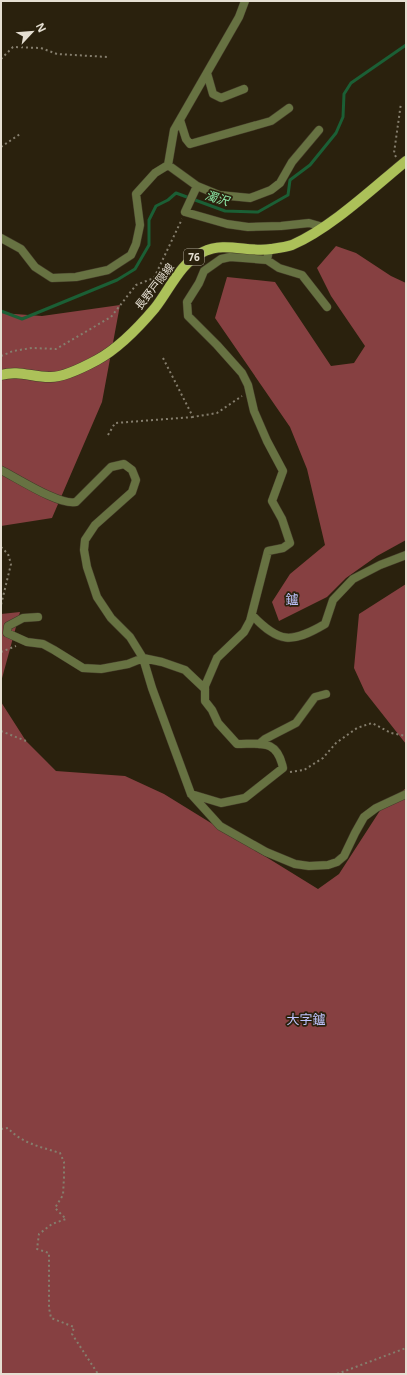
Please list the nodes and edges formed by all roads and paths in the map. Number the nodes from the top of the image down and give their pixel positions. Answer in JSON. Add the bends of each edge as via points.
{"nodes":[{"id":1,"x":245,"y":1,"type":"edge"},
{"id":2,"x":108,"y":57,"type":"dead end"},
{"id":3,"x":1,"y":59,"type":"edge"},
{"id":4,"x":207,"y":73,"type":"junction"},
{"id":5,"x":244,"y":89,"type":"dead end"},
{"id":6,"x":401,"y":103,"type":"dead end"},
{"id":7,"x":289,"y":108,"type":"dead end"},
{"id":8,"x":180,"y":120,"type":"junction"},
{"id":9,"x":319,"y":130,"type":"dead end"},
{"id":10,"x":20,"y":134,"type":"dead end"},
{"id":11,"x":1,"y":147,"type":"edge"},
{"id":12,"x":403,"y":163,"type":"edge"},
{"id":13,"x":168,"y":165,"type":"junction"},
{"id":14,"x":195,"y":190,"type":"junction"},
{"id":15,"x":187,"y":209,"type":"junction"},
{"id":16,"x":323,"y":227,"type":"junction"},
{"id":17,"x":1,"y":238,"type":"edge"},
{"id":18,"x":269,"y":250,"type":"junction"},
{"id":19,"x":267,"y":260,"type":"junction"},
{"id":20,"x":327,"y":307,"type":"dead end"},
{"id":21,"x":1,"y":356,"type":"edge"},
{"id":22,"x":164,"y":358,"type":"dead end"},
{"id":23,"x":1,"y":375,"type":"edge"},
{"id":24,"x":249,"y":391,"type":"junction"},
{"id":25,"x":193,"y":417,"type":"junction"},
{"id":26,"x":108,"y":435,"type":"dead end"},
{"id":27,"x":1,"y":470,"type":"edge"},
{"id":28,"x":1,"y":547,"type":"edge"},
{"id":29,"x":406,"y":555,"type":"edge"},
{"id":30,"x":1,"y":605,"type":"edge"},
{"id":31,"x":252,"y":615,"type":"junction"},
{"id":32,"x":38,"y":616,"type":"dead end"},
{"id":33,"x":26,"y":642,"type":"junction"},
{"id":34,"x":1,"y":653,"type":"edge"},
{"id":35,"x":143,"y":658,"type":"junction"},
{"id":36,"x":205,"y":689,"type":"junction"},
{"id":37,"x":326,"y":694,"type":"dead end"},
{"id":38,"x":1,"y":731,"type":"edge"},
{"id":39,"x":406,"y":736,"type":"edge"},
{"id":40,"x":26,"y":741,"type":"dead end"},
{"id":41,"x":259,"y":744,"type":"junction"},
{"id":42,"x":277,"y":774,"type":"junction"},
{"id":43,"x":191,"y":794,"type":"junction"},
{"id":44,"x":406,"y":794,"type":"edge"},
{"id":45,"x":1,"y":1129,"type":"edge"},
{"id":46,"x":406,"y":1348,"type":"edge"},
{"id":47,"x":98,"y":1374,"type":"edge"},
{"id":48,"x":337,"y":1374,"type":"edge"}],
"edges":[{"from":1,"to":4,"type":"street","via":[[239,17]]},
{"from":2,"to":3,"type":"path","via":[[56,54],[41,48],[14,47]]},
{"from":4,"to":5,"type":"street","via":[[213,94],[221,98]]},
{"from":4,"to":8,"type":"street"},
{"from":6,"to":12,"type":"path","via":[[394,153]]},
{"from":7,"to":8,"type":"street","via":[[271,121],[190,144]]},
{"from":8,"to":13,"type":"street","via":[[174,130]]},
{"from":9,"to":14,"type":"street","via":[[292,162],[280,183],[270,190],[250,198]]},
{"from":10,"to":11,"type":"path"},
{"from":12,"to":16,"type":"main road","name":"長野戸隠線","number":"76"},
{"from":13,"to":14,"type":"street"},
{"from":13,"to":17,"type":"street","via":[[155,173],[136,194],[140,225],[136,244],[131,255],[108,270],[76,277],[52,278],[35,267],[21,249]]},
{"from":14,"to":15,"type":"street"},
{"from":15,"to":16,"type":"street","via":[[227,224],[248,227],[309,223]]},
{"from":15,"to":21,"type":"path","via":[[154,278],[136,285],[111,317],[56,348],[26,349]]},
{"from":16,"to":18,"type":"main road","name":"長野戸隠線","number":"76","via":[[291,245]]},
{"from":18,"to":19,"type":"street"},
{"from":18,"to":23,"type":"main road","name":"長野戸隠線","number":"76","via":[[220,247],[192,257],[155,308],[118,346],[98,360],[76,370],[49,377],[19,372]]},
{"from":19,"to":20,"type":"street","via":[[279,268],[302,275]]},
{"from":19,"to":24,"type":"street","via":[[230,256],[221,259],[204,271],[187,302],[188,316],[242,373]]},
{"from":22,"to":25,"type":"path"},
{"from":24,"to":25,"type":"path","via":[[216,412]]},
{"from":24,"to":31,"type":"street","via":[[254,411],[283,471],[272,501],[282,519],[290,543],[283,548],[268,551]]},
{"from":25,"to":26,"type":"path","via":[[114,423]]},
{"from":27,"to":35,"type":"street","via":[[51,497],[71,503],[76,502],[112,466],[124,464],[132,470],[136,480],[132,492],[95,525],[85,540],[84,550],[97,597],[111,618],[130,637]]},
{"from":28,"to":30,"type":"path","via":[[8,554],[11,564]]},
{"from":29,"to":31,"type":"street","via":[[353,579],[334,600],[325,624],[298,637],[280,637],[263,627]]},
{"from":31,"to":36,"type":"street","via":[[244,632],[217,658]]},
{"from":32,"to":33,"type":"street","via":[[23,618],[8,626],[7,633]]},
{"from":33,"to":34,"type":"path"},
{"from":33,"to":35,"type":"street","via":[[43,644],[83,668],[101,669],[128,664]]},
{"from":35,"to":36,"type":"street","via":[[185,670]]},
{"from":35,"to":43,"type":"street"},
{"from":36,"to":41,"type":"street","via":[[205,701],[218,723],[237,744]]},
{"from":37,"to":41,"type":"street","via":[[315,697],[296,723]]},
{"from":38,"to":40,"type":"path"},
{"from":39,"to":42,"type":"path","via":[[391,733],[372,723],[357,728],[336,743],[323,758],[304,770]]},
{"from":41,"to":42,"type":"street","via":[[273,748],[281,757],[283,768]]},
{"from":42,"to":43,"type":"street","via":[[245,798],[221,803]]},
{"from":43,"to":44,"type":"street","via":[[220,826],[266,852],[295,864],[309,866],[337,862],[344,856],[364,817],[376,808]]},
{"from":45,"to":47,"type":"path","via":[[8,1128],[15,1136],[60,1153],[64,1162],[63,1195],[55,1208],[66,1219],[52,1224],[39,1234],[37,1249],[49,1253],[51,1318],[74,1327],[72,1334]]},
{"from":46,"to":48,"type":"path"}]}
